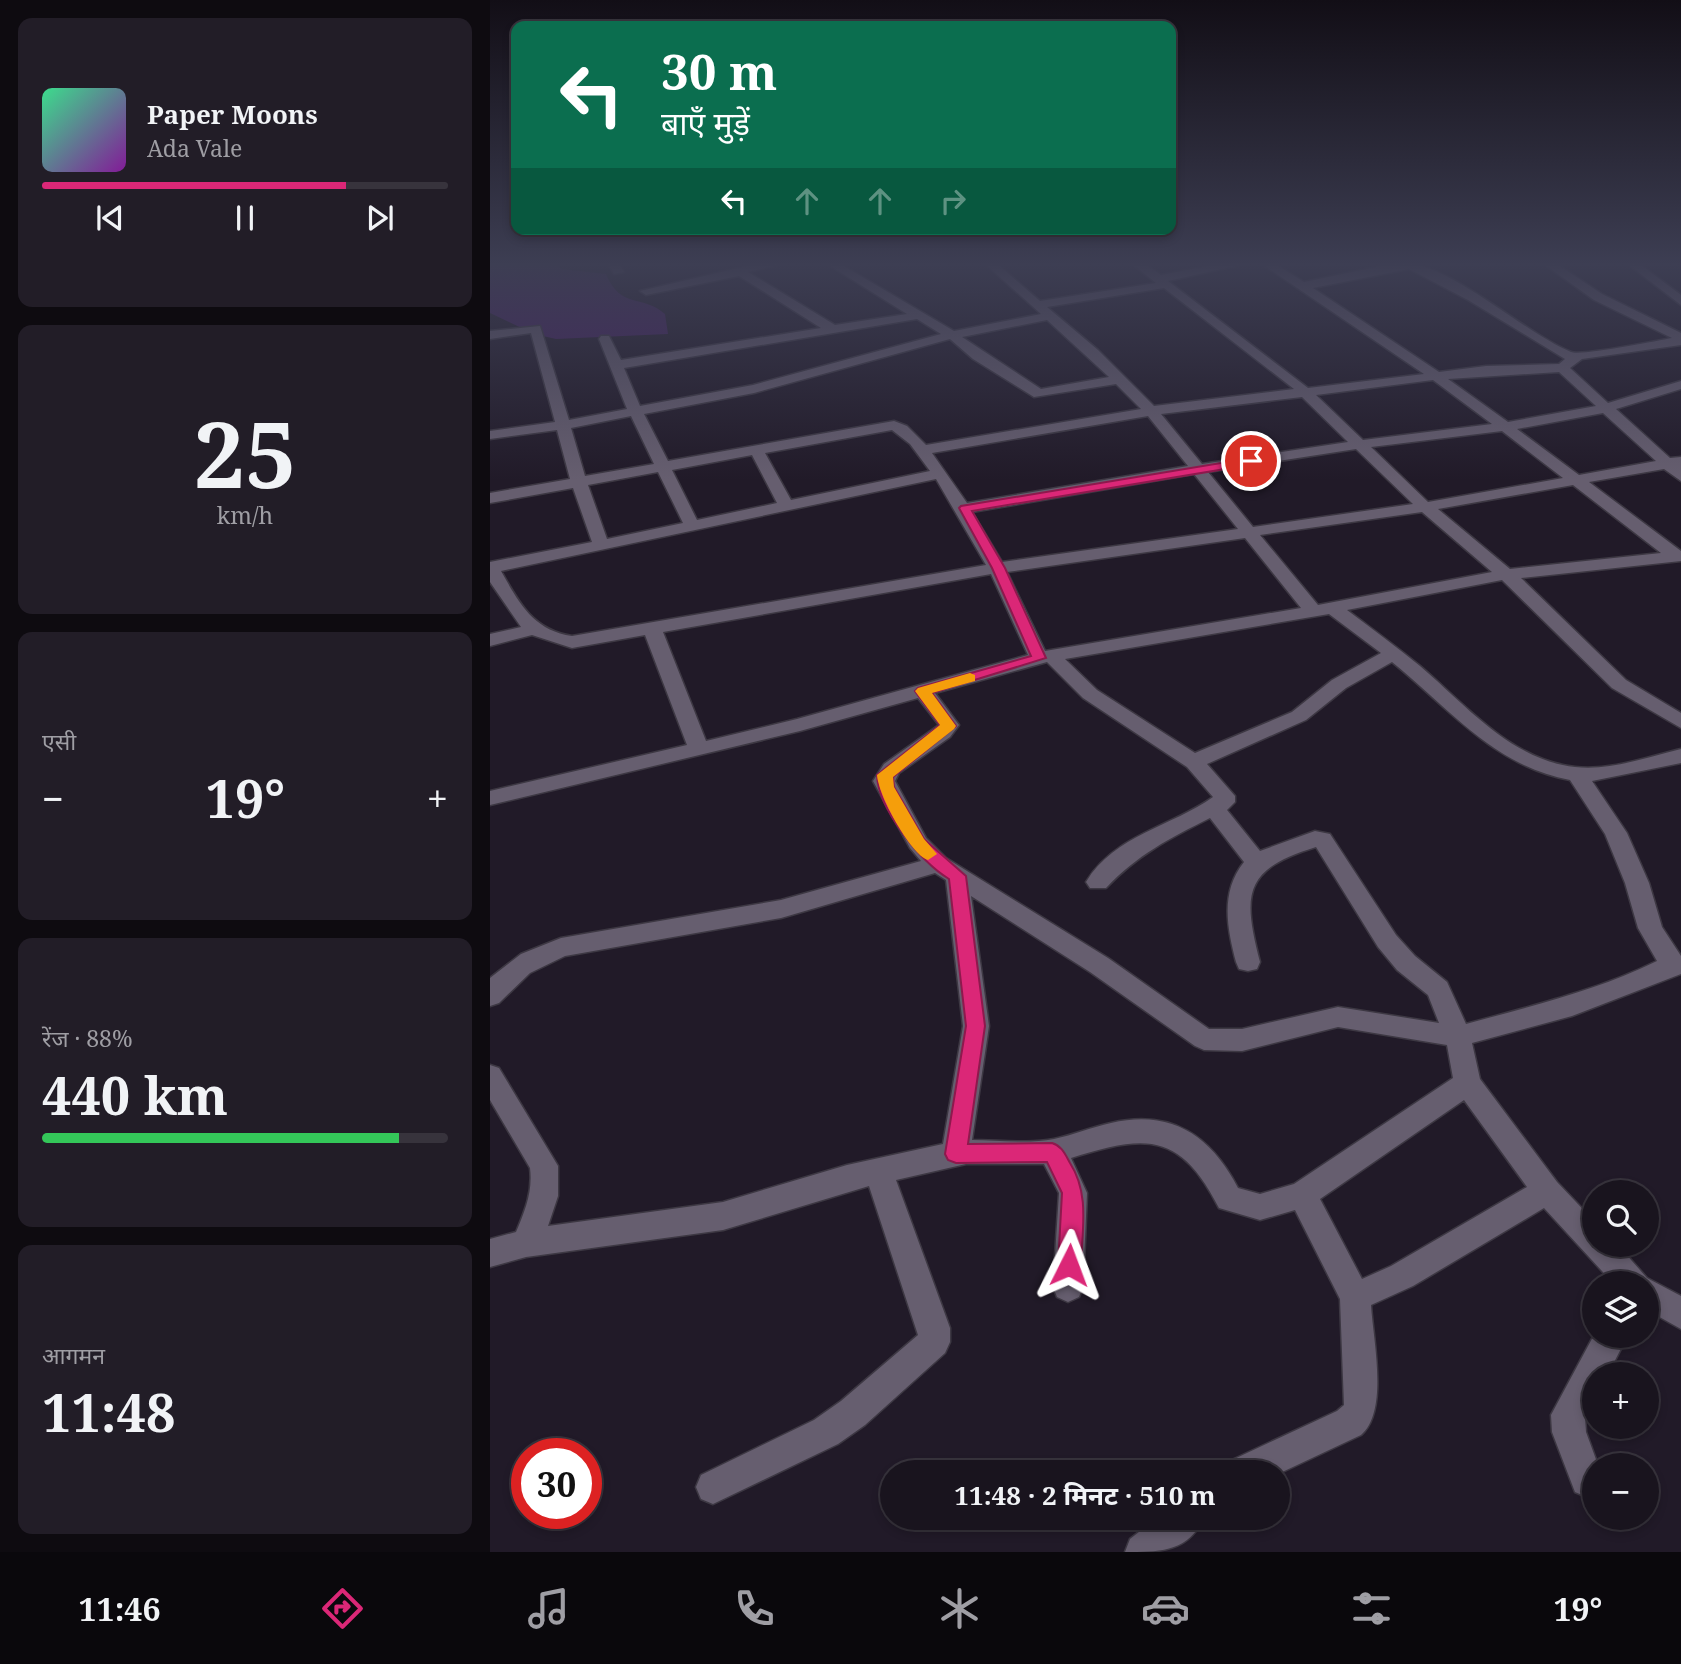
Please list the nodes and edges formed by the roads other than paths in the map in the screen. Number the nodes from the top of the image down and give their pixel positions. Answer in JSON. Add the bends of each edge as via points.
{"nodes":[{"id":1,"x":538,"y":334,"type":"edge"},
{"id":2,"x":813,"y":334,"type":"edge"},
{"id":3,"x":1069,"y":334,"type":"edge"},
{"id":4,"x":1234,"y":334,"type":"edge"},
{"id":5,"x":1376,"y":334,"type":"edge"},
{"id":6,"x":1526,"y":334,"type":"edge"},
{"id":7,"x":952,"y":335,"type":"joint"},
{"id":8,"x":605,"y":339,"type":"dead end"},
{"id":9,"x":1681,"y":340,"type":"edge"},
{"id":10,"x":1567,"y":363,"type":"junction"},
{"id":11,"x":617,"y":365,"type":"junction"},
{"id":12,"x":1440,"y":377,"type":"junction"},
{"id":13,"x":1119,"y":379,"type":"junction"},
{"id":14,"x":1681,"y":385,"type":"edge"},
{"id":15,"x":1305,"y":392,"type":"junction"},
{"id":16,"x":1039,"y":394,"type":"junction"},
{"id":17,"x":1603,"y":407,"type":"junction"},
{"id":18,"x":1151,"y":411,"type":"junction"},
{"id":19,"x":636,"y":412,"type":"junction"},
{"id":20,"x":1074,"y":423,"type":"junction"},
{"id":21,"x":563,"y":425,"type":"junction"},
{"id":22,"x":1505,"y":426,"type":"junction"},
{"id":23,"x":490,"y":435,"type":"edge"},
{"id":24,"x":1361,"y":444,"type":"junction"},
{"id":25,"x":756,"y":449,"type":"junction"},
{"id":26,"x":924,"y":450,"type":"junction"},
{"id":27,"x":1674,"y":462,"type":"edge"},
{"id":28,"x":662,"y":466,"type":"junction"},
{"id":29,"x":1196,"y":470,"type":"junction"},
{"id":30,"x":940,"y":474,"type":"junction"},
{"id":31,"x":1681,"y":476,"type":"edge"},
{"id":32,"x":1576,"y":479,"type":"junction"},
{"id":33,"x":579,"y":482,"type":"junction"},
{"id":34,"x":490,"y":498,"type":"edge"},
{"id":35,"x":786,"y":506,"type":"junction"},
{"id":36,"x":1425,"y":507,"type":"junction"},
{"id":37,"x":965,"y":508,"type":"junction"},
{"id":38,"x":692,"y":524,"type":"junction"},
{"id":39,"x":1251,"y":533,"type":"junction"},
{"id":40,"x":601,"y":544,"type":"junction"},
{"id":41,"x":1679,"y":557,"type":"edge"},
{"id":42,"x":490,"y":568,"type":"edge"},
{"id":43,"x":999,"y":568,"type":"junction"},
{"id":44,"x":1502,"y":575,"type":"junction"},
{"id":45,"x":1334,"y":608,"type":"junction"},
{"id":46,"x":1313,"y":611,"type":"junction"},
{"id":47,"x":652,"y":628,"type":"junction"},
{"id":48,"x":531,"y":630,"type":"junction"},
{"id":49,"x":490,"y":640,"type":"edge"},
{"id":50,"x":1393,"y":654,"type":"junction"},
{"id":51,"x":1045,"y":657,"type":"junction"},
{"id":52,"x":923,"y":691,"type":"junction"},
{"id":53,"x":1681,"y":722,"type":"edge"},
{"id":54,"x":699,"y":749,"type":"junction"},
{"id":55,"x":1681,"y":757,"type":"edge"},
{"id":56,"x":1194,"y":762,"type":"junction"},
{"id":57,"x":1577,"y":774,"type":"junction"},
{"id":58,"x":490,"y":798,"type":"edge"},
{"id":59,"x":1213,"y":807,"type":"junction"},
{"id":60,"x":1257,"y":863,"type":"junction"},
{"id":61,"x":948,"y":870,"type":"junction"},
{"id":62,"x":1098,"y":882,"type":"dead end"},
{"id":63,"x":1248,"y":962,"type":"dead end"},
{"id":64,"x":1677,"y":965,"type":"edge"},
{"id":65,"x":490,"y":996,"type":"edge"},
{"id":66,"x":1458,"y":1036,"type":"junction"},
{"id":67,"x":490,"y":1076,"type":"edge"},
{"id":68,"x":1467,"y":1083,"type":"junction"},
{"id":69,"x":1052,"y":1152,"type":"junction"},
{"id":70,"x":956,"y":1154,"type":"junction"},
{"id":71,"x":878,"y":1171,"type":"junction"},
{"id":72,"x":1548,"y":1191,"type":"junction"},
{"id":73,"x":1302,"y":1195,"type":"junction"},
{"id":74,"x":1582,"y":1228,"type":"edge"},
{"id":75,"x":526,"y":1243,"type":"junction"},
{"id":76,"x":490,"y":1253,"type":"edge"},
{"id":77,"x":1609,"y":1257,"type":"edge"},
{"id":78,"x":1623,"y":1271,"type":"edge"},
{"id":79,"x":1068,"y":1287,"type":"dead end"},
{"id":80,"x":1354,"y":1297,"type":"junction"},
{"id":81,"x":1659,"y":1300,"type":"edge"},
{"id":82,"x":1681,"y":1314,"type":"edge"},
{"id":83,"x":1605,"y":1348,"type":"edge"},
{"id":84,"x":1268,"y":1460,"type":"edge"},
{"id":85,"x":1582,"y":1467,"type":"edge"},
{"id":86,"x":713,"y":1487,"type":"dead end"},
{"id":87,"x":1171,"y":1530,"type":"edge"},
{"id":88,"x":1143,"y":1552,"type":"edge"}],
"edges":[{"from":1,"to":21,"type":"street"},
{"from":2,"to":11,"type":"street"},
{"from":3,"to":13,"type":"street"},
{"from":4,"to":15,"type":"street"},
{"from":5,"to":12,"type":"street"},
{"from":6,"to":10,"type":"street"},
{"from":7,"to":16,"type":"street"},
{"from":7,"to":19,"type":"street","via":[[782,382]]},
{"from":8,"to":11,"type":"street"},
{"from":9,"to":10,"type":"street"},
{"from":10,"to":12,"type":"street"},
{"from":10,"to":17,"type":"street"},
{"from":11,"to":19,"type":"street"},
{"from":12,"to":15,"type":"street"},
{"from":12,"to":22,"type":"street"},
{"from":13,"to":16,"type":"street"},
{"from":13,"to":18,"type":"street"},
{"from":14,"to":17,"type":"street"},
{"from":15,"to":18,"type":"street"},
{"from":15,"to":24,"type":"street"},
{"from":16,"to":20,"type":"street"},
{"from":17,"to":22,"type":"street"},
{"from":17,"to":27,"type":"street"},
{"from":18,"to":20,"type":"street"},
{"from":18,"to":29,"type":"street"},
{"from":19,"to":21,"type":"street"},
{"from":19,"to":28,"type":"street"},
{"from":20,"to":26,"type":"street"},
{"from":21,"to":23,"type":"street"},
{"from":21,"to":33,"type":"street"},
{"from":22,"to":24,"type":"street"},
{"from":22,"to":32,"type":"street"},
{"from":24,"to":29,"type":"street"},
{"from":24,"to":36,"type":"street"},
{"from":25,"to":26,"type":"street","via":[[888,424]]},
{"from":25,"to":28,"type":"street"},
{"from":25,"to":35,"type":"street"},
{"from":26,"to":30,"type":"street"},
{"from":27,"to":31,"type":"street"},
{"from":27,"to":32,"type":"street"},
{"from":28,"to":33,"type":"street"},
{"from":28,"to":38,"type":"street"},
{"from":29,"to":37,"type":"street"},
{"from":29,"to":39,"type":"street"},
{"from":30,"to":35,"type":"street"},
{"from":30,"to":37,"type":"street"},
{"from":32,"to":36,"type":"street"},
{"from":32,"to":41,"type":"street"},
{"from":33,"to":34,"type":"street"},
{"from":33,"to":40,"type":"street"},
{"from":35,"to":38,"type":"street"},
{"from":36,"to":39,"type":"street"},
{"from":36,"to":44,"type":"street"},
{"from":37,"to":43,"type":"street"},
{"from":38,"to":40,"type":"street"},
{"from":39,"to":43,"type":"street"},
{"from":39,"to":46,"type":"street"},
{"from":40,"to":42,"type":"street"},
{"from":41,"to":44,"type":"street"},
{"from":42,"to":48,"type":"street"},
{"from":43,"to":47,"type":"street"},
{"from":43,"to":51,"type":"street"},
{"from":44,"to":45,"type":"street"},
{"from":44,"to":53,"type":"street","via":[[1532,596],[1619,684]]},
{"from":45,"to":46,"type":"street"},
{"from":45,"to":50,"type":"street"},
{"from":46,"to":51,"type":"street"},
{"from":47,"to":48,"type":"street","via":[[572,642]]},
{"from":47,"to":54,"type":"street"},
{"from":48,"to":49,"type":"street"},
{"from":50,"to":56,"type":"street","via":[[1339,684],[1299,716]]},
{"from":50,"to":57,"type":"street","via":[[1512,754],[1529,763]]},
{"from":51,"to":52,"type":"street"},
{"from":51,"to":56,"type":"street","via":[[1090,694]]},
{"from":52,"to":54,"type":"street"},
{"from":52,"to":61,"type":"street","via":[[949,726],[891,769],[884,781],[918,843]]},
{"from":54,"to":58,"type":"street"},
{"from":55,"to":57,"type":"street"},
{"from":56,"to":59,"type":"street","via":[[1224,796],[1224,802]]},
{"from":57,"to":64,"type":"street","via":[[1616,833],[1650,928]]},
{"from":59,"to":60,"type":"street"},
{"from":59,"to":62,"type":"street","via":[[1149,839]]},
{"from":60,"to":63,"type":"street","via":[[1239,898],[1238,922]]},
{"from":60,"to":66,"type":"street","via":[[1322,839],[1387,941],[1438,989]]},
{"from":61,"to":65,"type":"street","via":[[781,909],[561,947],[506,974]]},
{"from":61,"to":66,"type":"street","via":[[1099,965],[1204,1039],[1242,1040],[1338,1017]]},
{"from":61,"to":70,"type":"street","via":[[976,1026]]},
{"from":64,"to":66,"type":"street","via":[[1572,1006]]},
{"from":66,"to":68,"type":"street"},
{"from":67,"to":75,"type":"street","via":[[544,1166],[547,1179]]},
{"from":68,"to":72,"type":"street"},
{"from":68,"to":73,"type":"street"},
{"from":69,"to":70,"type":"street"},
{"from":69,"to":73,"type":"street","via":[[1125,1130],[1157,1130],[1205,1158],[1229,1199],[1260,1207]]},
{"from":69,"to":79,"type":"street","via":[[1073,1193]]},
{"from":70,"to":71,"type":"street"},
{"from":71,"to":75,"type":"street","via":[[723,1216]]},
{"from":71,"to":86,"type":"street","via":[[934,1328],[934,1342],[826,1432]]},
{"from":72,"to":74,"type":"street"},
{"from":72,"to":80,"type":"street","via":[[1402,1276]]},
{"from":73,"to":80,"type":"street"},
{"from":75,"to":76,"type":"street"},
{"from":77,"to":78,"type":"street"},
{"from":80,"to":84,"type":"street","via":[[1362,1393],[1356,1417]]},
{"from":81,"to":82,"type":"street"},
{"from":83,"to":85,"type":"street","via":[[1569,1415],[1569,1432]]},
{"from":87,"to":88,"type":"street"}]}
